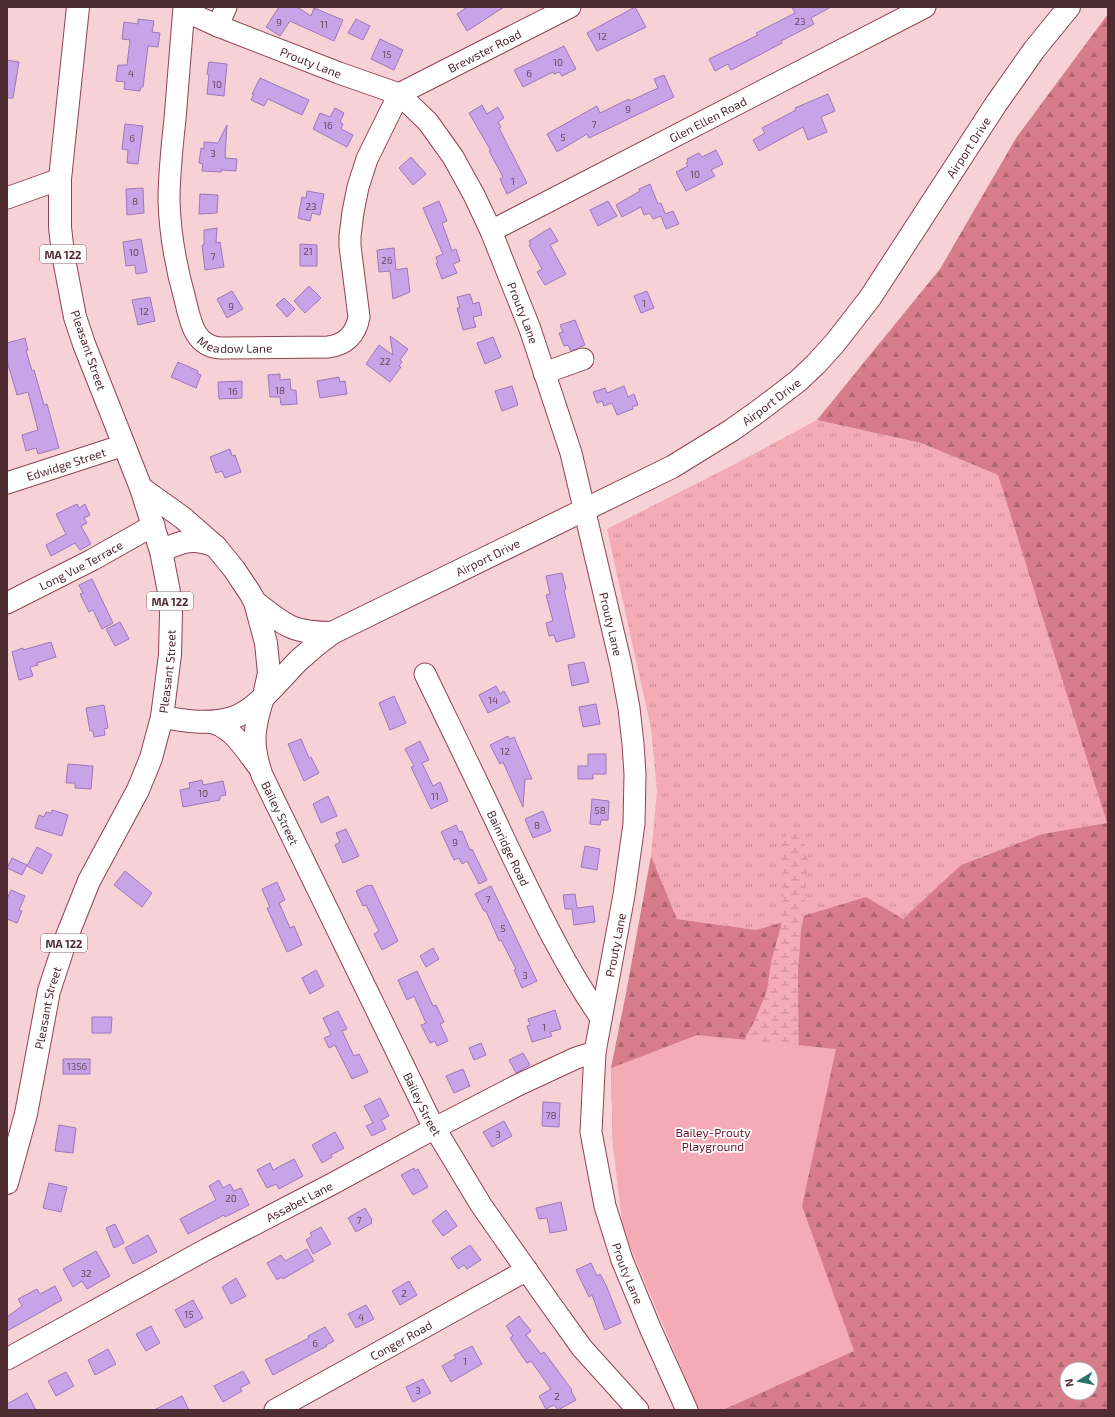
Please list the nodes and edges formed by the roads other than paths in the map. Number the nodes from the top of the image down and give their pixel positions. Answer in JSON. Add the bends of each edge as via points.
{"nodes":[{"id":1,"x":78,"y":7,"type":"edge"},
{"id":2,"x":184,"y":7,"type":"edge"},
{"id":3,"x":188,"y":7,"type":"edge"},
{"id":4,"x":226,"y":7,"type":"edge"},
{"id":5,"x":570,"y":7,"type":"edge"},
{"id":6,"x":925,"y":7,"type":"edge"},
{"id":7,"x":1069,"y":7,"type":"edge"},
{"id":8,"x":218,"y":26,"type":"junction"},
{"id":9,"x":399,"y":94,"type":"junction"},
{"id":10,"x":60,"y":179,"type":"junction"},
{"id":11,"x":7,"y":198,"type":"edge"},
{"id":12,"x":491,"y":230,"type":"junction"},
{"id":13,"x":583,"y":359,"type":"dead end"},
{"id":14,"x":544,"y":373,"type":"junction"},
{"id":15,"x":124,"y":445,"type":"junction"},
{"id":16,"x":7,"y":483,"type":"edge"},
{"id":17,"x":141,"y":488,"type":"junction"},
{"id":18,"x":584,"y":510,"type":"junction"},
{"id":19,"x":154,"y":525,"type":"junction"},
{"id":20,"x":216,"y":547,"type":"junction"},
{"id":21,"x":161,"y":551,"type":"junction"},
{"id":22,"x":256,"y":602,"type":"junction"},
{"id":23,"x":7,"y":604,"type":"edge"},
{"id":24,"x":332,"y":633,"type":"junction"},
{"id":25,"x":425,"y":674,"type":"dead end"},
{"id":26,"x":264,"y":696,"type":"junction"},
{"id":27,"x":162,"y":717,"type":"junction"},
{"id":28,"x":208,"y":722,"type":"junction"},
{"id":29,"x":259,"y":767,"type":"junction"},
{"id":30,"x":601,"y":1018,"type":"junction"},
{"id":31,"x":595,"y":1052,"type":"junction"},
{"id":32,"x":434,"y":1128,"type":"junction"},
{"id":33,"x":7,"y":1183,"type":"edge"},
{"id":34,"x":527,"y":1270,"type":"junction"},
{"id":35,"x":7,"y":1359,"type":"edge"},
{"id":36,"x":629,"y":1408,"type":"edge"},
{"id":37,"x":275,"y":1410,"type":"edge"},
{"id":38,"x":687,"y":1410,"type":"edge"}],
"edges":[{"from":1,"to":10,"type":"main road","name":"Pleasant Street","number":"MA 122"},
{"from":2,"to":9,"type":"street","name":"Meadow Lane","via":[[170,164],[170,215],[176,260],[192,324],[200,339],[210,345],[218,348],[328,347],[342,344],[352,336],[359,317],[350,246],[353,212],[367,159]]},
{"from":3,"to":8,"type":"street","name":"Prouty Lane","via":[[196,16]]},
{"from":4,"to":8,"type":"street"},
{"from":5,"to":9,"type":"street","name":"Brewster Road"},
{"from":6,"to":12,"type":"street","name":"Glen Ellen Road"},
{"from":7,"to":18,"type":"main road","name":"Airport Drive","via":[[1034,50],[996,104],[870,298],[816,364],[780,396],[726,434],[672,467]]},
{"from":8,"to":9,"type":"street","name":"Prouty Lane"},
{"from":9,"to":12,"type":"street","name":"Prouty Lane","via":[[428,122],[453,157]]},
{"from":10,"to":11,"type":"street"},
{"from":10,"to":15,"type":"main road","name":"Pleasant Street","number":"MA 122","via":[[60,227],[75,316]]},
{"from":12,"to":14,"type":"street","name":"Prouty Lane"},
{"from":13,"to":14,"type":"street"},
{"from":14,"to":18,"type":"street","name":"Prouty Lane","via":[[571,453]]},
{"from":15,"to":16,"type":"street","name":"Edwidge Street"},
{"from":15,"to":17,"type":"main road","name":"Pleasant Street","number":"MA 122"},
{"from":17,"to":19,"type":"main road","name":"Pleasant Street","number":"MA 122"},
{"from":17,"to":20,"type":"main road","name":"Airport Drive","via":[[183,518]]},
{"from":18,"to":24,"type":"main road","name":"Airport Drive"},
{"from":18,"to":30,"type":"street","name":"Prouty Lane","via":[[621,666],[632,729],[635,774],[634,824],[624,895]]},
{"from":19,"to":21,"type":"main road","name":"Pleasant Street","number":"MA 122"},
{"from":19,"to":23,"type":"street","name":"Long Vue Terrace"},
{"from":20,"to":21,"type":"main road","via":[[190,540]]},
{"from":20,"to":22,"type":"main road","name":"Airport Drive"},
{"from":21,"to":27,"type":"main road","name":"Pleasant Street","number":"MA 122","via":[[169,592],[171,634]]},
{"from":22,"to":24,"type":"main road","name":"Airport Drive","via":[[280,621],[296,629]]},
{"from":22,"to":26,"type":"main road","name":"Airport Drive","via":[[266,643],[269,673]]},
{"from":24,"to":26,"type":"main road","name":"Airport Drive","via":[[309,651]]},
{"from":25,"to":30,"type":"street","name":"Bainridge Road","via":[[533,899],[574,976]]},
{"from":26,"to":28,"type":"main road","name":"Airport Drive","via":[[239,716]]},
{"from":26,"to":29,"type":"street","name":"Bailey Street","via":[[255,736],[255,752]]},
{"from":27,"to":28,"type":"main road","name":"Bailey Street"},
{"from":27,"to":33,"type":"main road","name":"Pleasant Street","number":"MA 122","via":[[145,775],[89,881],[67,936],[49,991],[26,1114]]},
{"from":28,"to":29,"type":"street","name":"Bailey Street","via":[[230,732]]},
{"from":29,"to":32,"type":"street","name":"Bailey Street"},
{"from":30,"to":31,"type":"street","name":"Prouty Lane"},
{"from":31,"to":32,"type":"street","name":"Assabet Lane","via":[[518,1085]]},
{"from":31,"to":38,"type":"street","name":"Prouty Lane","via":[[591,1132],[605,1206],[622,1260]]},
{"from":32,"to":34,"type":"street","name":"Bailey Street","via":[[481,1205]]},
{"from":32,"to":35,"type":"street","name":"Assabet Lane"},
{"from":34,"to":36,"type":"street","name":"Bailey Street","via":[[582,1348]]},
{"from":34,"to":37,"type":"street","name":"Conger Road"}]}
